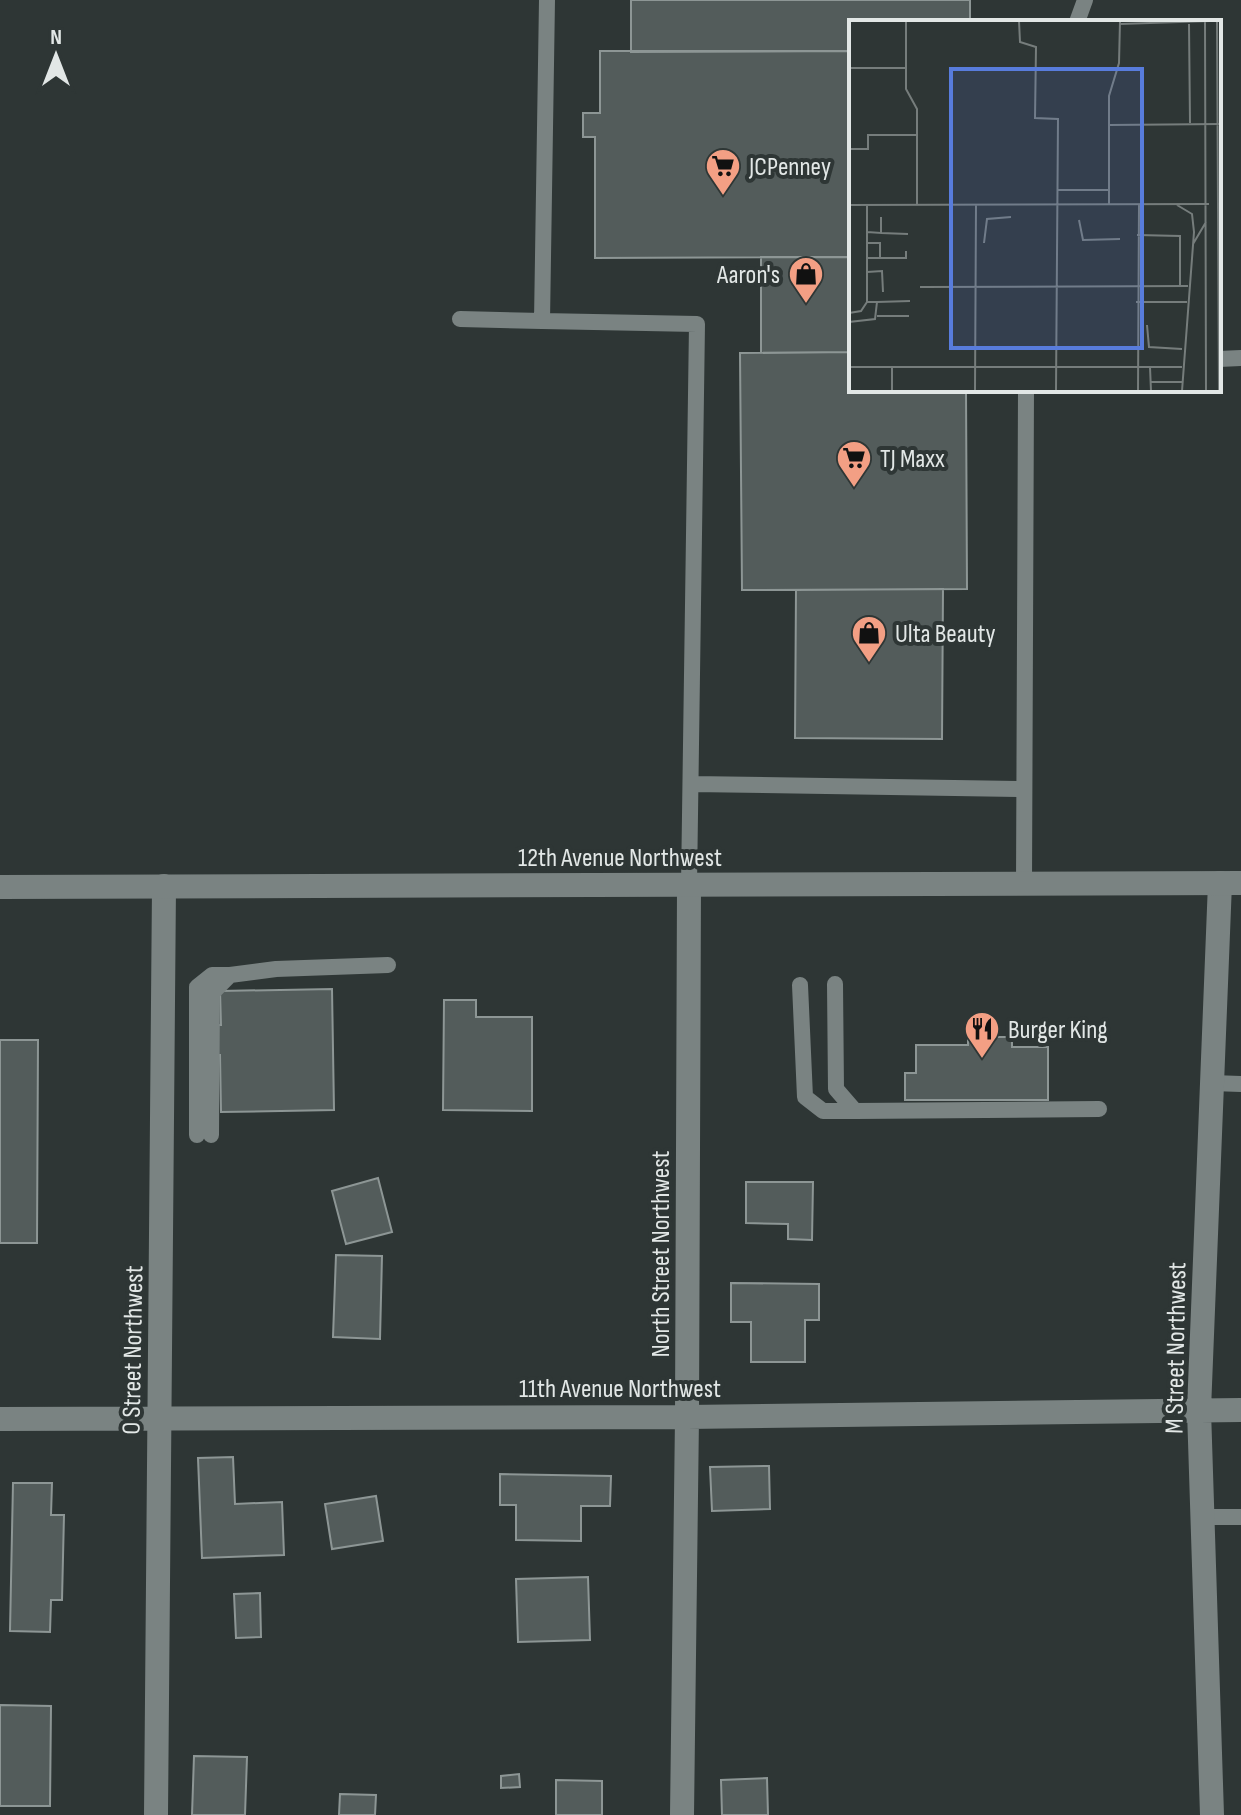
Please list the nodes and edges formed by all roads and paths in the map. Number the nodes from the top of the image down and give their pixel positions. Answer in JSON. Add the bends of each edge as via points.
{"nodes":[{"id":1,"x":547,"y":0,"type":"edge"},
{"id":2,"x":1085,"y":0,"type":"edge"},
{"id":3,"x":1078,"y":20,"type":"edge"},
{"id":4,"x":460,"y":319,"type":"dead end"},
{"id":5,"x":542,"y":321,"type":"junction"},
{"id":6,"x":1241,"y":358,"type":"edge"},
{"id":7,"x":1221,"y":359,"type":"edge"},
{"id":8,"x":1026,"y":392,"type":"edge"},
{"id":9,"x":692,"y":784,"type":"junction"},
{"id":10,"x":1024,"y":789,"type":"junction"},
{"id":11,"x":1230,"y":883,"type":"edge"},
{"id":12,"x":1024,"y":884,"type":"junction"},
{"id":13,"x":689,"y":885,"type":"junction"},
{"id":14,"x":164,"y":886,"type":"junction"},
{"id":15,"x":0,"y":887,"type":"edge"},
{"id":16,"x":388,"y":965,"type":"dead end"},
{"id":17,"x":835,"y":984,"type":"dead end"},
{"id":18,"x":800,"y":985,"type":"dead end"},
{"id":19,"x":1212,"y":1083,"type":"junction"},
{"id":20,"x":1241,"y":1084,"type":"edge"},
{"id":21,"x":1099,"y":1109,"type":"dead end"},
{"id":22,"x":855,"y":1111,"type":"junction"},
{"id":23,"x":204,"y":1135,"type":"dead end"},
{"id":24,"x":1199,"y":1410,"type":"junction"},
{"id":25,"x":1241,"y":1410,"type":"edge"},
{"id":26,"x":159,"y":1417,"type":"junction"},
{"id":27,"x":687,"y":1417,"type":"junction"},
{"id":28,"x":0,"y":1419,"type":"edge"},
{"id":29,"x":1202,"y":1517,"type":"junction"},
{"id":30,"x":1241,"y":1517,"type":"edge"},
{"id":31,"x":156,"y":1815,"type":"edge"},
{"id":32,"x":682,"y":1815,"type":"edge"},
{"id":33,"x":1212,"y":1815,"type":"edge"}],
"edges":[{"from":1,"to":5,"type":"lane"},
{"from":2,"to":3,"type":"lane"},
{"from":4,"to":5,"type":"lane"},
{"from":5,"to":9,"type":"lane","via":[[697,324]]},
{"from":6,"to":7,"type":"lane"},
{"from":8,"to":10,"type":"lane"},
{"from":9,"to":10,"type":"lane"},
{"from":9,"to":13,"type":"lane"},
{"from":10,"to":12,"type":"lane"},
{"from":11,"to":12,"type":"street","name":"12th Avenue Northwest"},
{"from":11,"to":19,"type":"street","name":"M Street Northwest"},
{"from":12,"to":13,"type":"street","name":"12th Avenue Northwest"},
{"from":13,"to":14,"type":"street","name":"12th Avenue Northwest"},
{"from":13,"to":27,"type":"street","name":"North Street Northwest"},
{"from":14,"to":15,"type":"street","name":"12th Avenue Northwest"},
{"from":14,"to":26,"type":"street","name":"O Street Northwest"},
{"from":16,"to":23,"type":"lane","via":[[230,975],[212,993]]},
{"from":17,"to":22,"type":"lane","via":[[836,1089]]},
{"from":18,"to":22,"type":"lane","via":[[805,1097],[823,1111]]},
{"from":19,"to":20,"type":"lane"},
{"from":19,"to":24,"type":"street","name":"M Street Northwest"},
{"from":21,"to":22,"type":"lane"},
{"from":24,"to":25,"type":"street","name":"11th Avenue Northwest"},
{"from":24,"to":27,"type":"street","name":"11th Avenue Northwest"},
{"from":24,"to":29,"type":"street","name":"M Street Northwest"},
{"from":26,"to":27,"type":"street","name":"11th Avenue Northwest"},
{"from":26,"to":28,"type":"street","name":"11th Avenue Northwest"},
{"from":26,"to":31,"type":"street","name":"O Street Northwest"},
{"from":27,"to":32,"type":"street","name":"North Street Northwest"},
{"from":29,"to":30,"type":"lane"},
{"from":29,"to":33,"type":"street","name":"M Street Northwest"}]}
